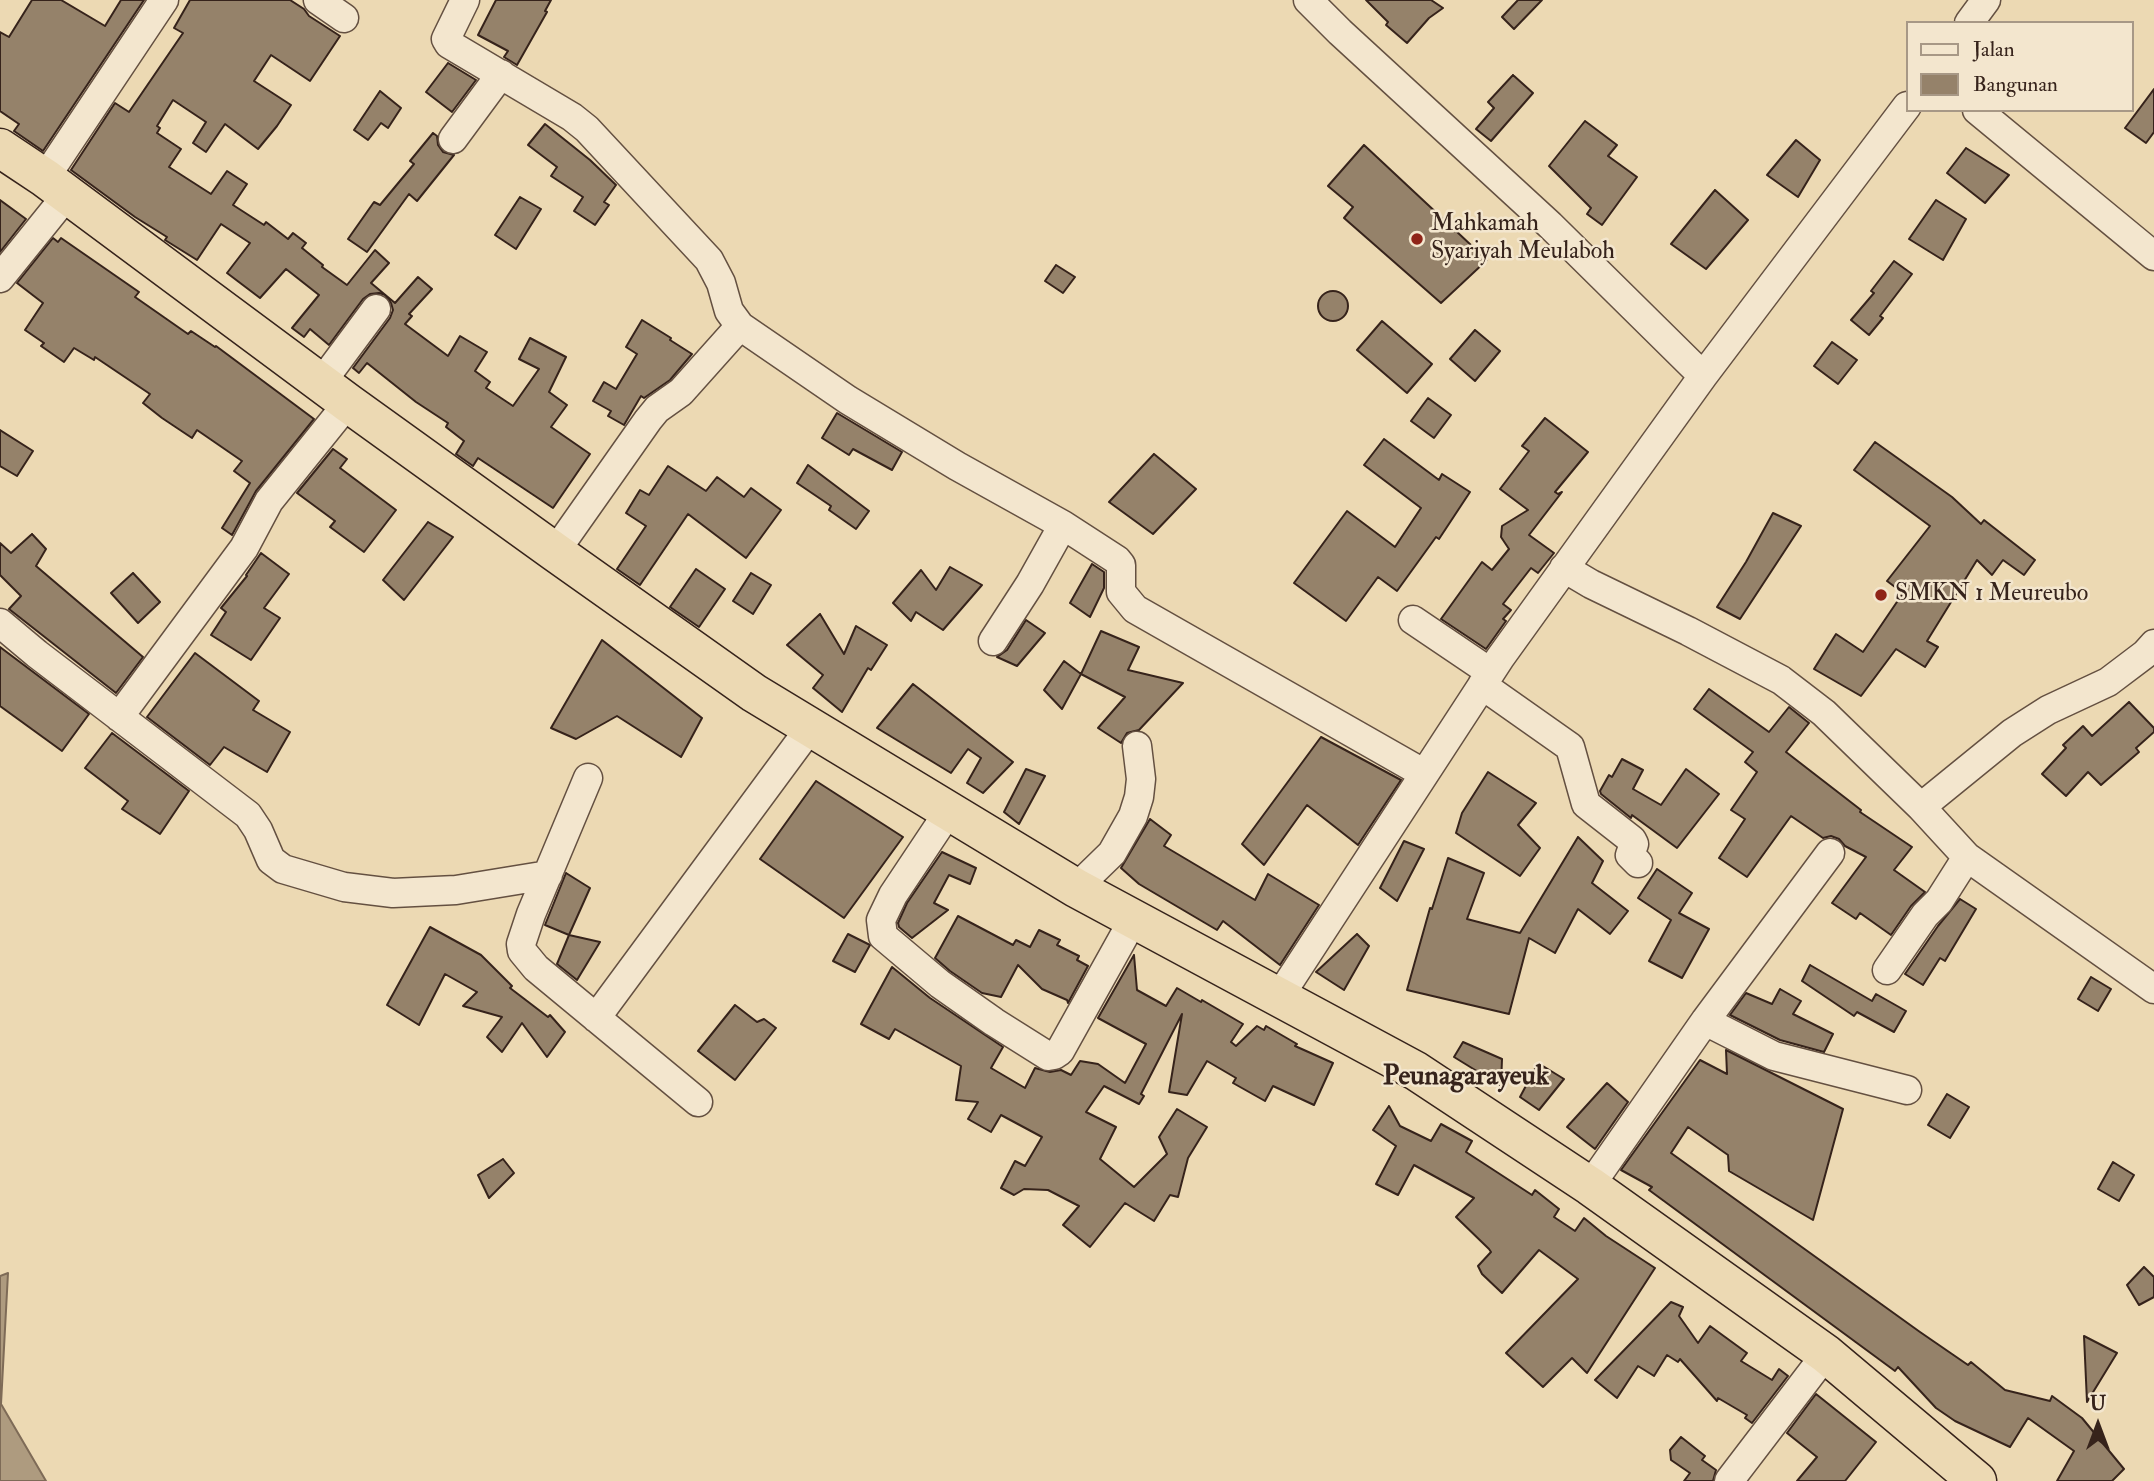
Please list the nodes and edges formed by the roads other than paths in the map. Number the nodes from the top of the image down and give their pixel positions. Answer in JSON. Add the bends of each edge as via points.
{"nodes":[{"id":1,"x":164,"y":0,"type":"edge"},
{"id":2,"x":318,"y":0,"type":"edge"},
{"id":3,"x":465,"y":0,"type":"edge"},
{"id":4,"x":1308,"y":0,"type":"edge"},
{"id":5,"x":344,"y":18,"type":"dead end"},
{"id":6,"x":501,"y":74,"type":"junction"},
{"id":7,"x":1906,"y":107,"type":"edge"},
{"id":8,"x":1979,"y":112,"type":"edge"},
{"id":9,"x":453,"y":139,"type":"dead end"},
{"id":10,"x":0,"y":148,"type":"edge"},
{"id":11,"x":56,"y":186,"type":"junction"},
{"id":12,"x":2154,"y":256,"type":"edge"},
{"id":13,"x":0,"y":278,"type":"edge"},
{"id":14,"x":376,"y":309,"type":"dead end"},
{"id":15,"x":740,"y":326,"type":"junction"},
{"id":16,"x":1703,"y":376,"type":"junction"},
{"id":17,"x":334,"y":393,"type":"junction"},
{"id":18,"x":1063,"y":525,"type":"junction"},
{"id":19,"x":555,"y":552,"type":"junction"},
{"id":20,"x":1575,"y":575,"type":"junction"},
{"id":21,"x":1413,"y":620,"type":"dead end"},
{"id":22,"x":0,"y":622,"type":"edge"},
{"id":23,"x":993,"y":641,"type":"dead end"},
{"id":24,"x":2154,"y":644,"type":"edge"},
{"id":25,"x":1491,"y":686,"type":"junction"},
{"id":26,"x":119,"y":717,"type":"junction"},
{"id":27,"x":810,"y":727,"type":"junction"},
{"id":28,"x":1137,"y":746,"type":"dead end"},
{"id":29,"x":1423,"y":773,"type":"junction"},
{"id":30,"x":588,"y":778,"type":"dead end"},
{"id":31,"x":1921,"y":807,"type":"junction"},
{"id":32,"x":949,"y":811,"type":"junction"},
{"id":33,"x":1830,"y":853,"type":"dead end"},
{"id":34,"x":1967,"y":857,"type":"junction"},
{"id":35,"x":1637,"y":863,"type":"dead end"},
{"id":36,"x":548,"y":876,"type":"junction"},
{"id":37,"x":1076,"y":888,"type":"junction"},
{"id":38,"x":1133,"y":920,"type":"junction"},
{"id":39,"x":1887,"y":970,"type":"dead end"},
{"id":40,"x":2154,"y":989,"type":"edge"},
{"id":41,"x":1279,"y":998,"type":"junction"},
{"id":42,"x":596,"y":1018,"type":"junction"},
{"id":43,"x":1705,"y":1021,"type":"junction"},
{"id":44,"x":1907,"y":1090,"type":"dead end"},
{"id":45,"x":698,"y":1101,"type":"dead end"},
{"id":46,"x":1590,"y":1186,"type":"junction"},
{"id":47,"x":1826,"y":1354,"type":"junction"},
{"id":48,"x":1730,"y":1481,"type":"edge"},
{"id":49,"x":1977,"y":1481,"type":"edge"}],
"edges":[{"from":1,"to":11,"type":"street"},
{"from":2,"to":5,"type":"street"},
{"from":3,"to":6,"type":"street","via":[[446,39],[453,48]]},
{"from":4,"to":16,"type":"street","via":[[1550,225]]},
{"from":6,"to":9,"type":"street"},
{"from":6,"to":15,"type":"street","via":[[587,129],[691,238],[709,260],[729,311]]},
{"from":7,"to":16,"type":"street"},
{"from":8,"to":12,"type":"street"},
{"from":10,"to":11,"type":"highway"},
{"from":11,"to":13,"type":"street"},
{"from":11,"to":17,"type":"highway"},
{"from":14,"to":17,"type":"street"},
{"from":15,"to":18,"type":"street","via":[[848,400]]},
{"from":15,"to":19,"type":"street","via":[[681,392],[657,409]]},
{"from":16,"to":20,"type":"street"},
{"from":17,"to":19,"type":"highway"},
{"from":17,"to":26,"type":"street","via":[[244,548]]},
{"from":18,"to":23,"type":"street"},
{"from":18,"to":29,"type":"street","via":[[1119,562],[1121,592],[1135,609]]},
{"from":19,"to":27,"type":"highway","via":[[754,693]]},
{"from":20,"to":25,"type":"street"},
{"from":20,"to":31,"type":"street","via":[[1781,680],[1824,713]]},
{"from":21,"to":25,"type":"street"},
{"from":22,"to":26,"type":"street"},
{"from":24,"to":31,"type":"street","via":[[2108,682],[2012,733]]},
{"from":25,"to":29,"type":"street"},
{"from":25,"to":35,"type":"street","via":[[1570,747],[1586,804],[1632,840],[1630,855]]},
{"from":26,"to":36,"type":"street","via":[[248,815],[271,860],[283,869],[344,887],[393,893],[456,890]]},
{"from":27,"to":32,"type":"highway"},
{"from":27,"to":42,"type":"street"},
{"from":28,"to":37,"type":"street","via":[[1141,779],[1133,816],[1112,853]]},
{"from":29,"to":41,"type":"street"},
{"from":30,"to":36,"type":"street"},
{"from":31,"to":34,"type":"street"},
{"from":32,"to":37,"type":"highway"},
{"from":32,"to":38,"type":"street","via":[[893,895],[881,920],[883,936],[940,984],[1048,1056],[1060,1051]]},
{"from":33,"to":43,"type":"street"},
{"from":34,"to":39,"type":"street"},
{"from":34,"to":40,"type":"street"},
{"from":36,"to":42,"type":"street","via":[[531,914],[522,951]]},
{"from":37,"to":38,"type":"highway"},
{"from":38,"to":41,"type":"highway"},
{"from":41,"to":46,"type":"highway","via":[[1416,1071]]},
{"from":42,"to":45,"type":"street"},
{"from":43,"to":44,"type":"street","via":[[1774,1056]]},
{"from":43,"to":46,"type":"street"},
{"from":46,"to":47,"type":"highway"},
{"from":47,"to":48,"type":"street"},
{"from":47,"to":49,"type":"highway"}]}
